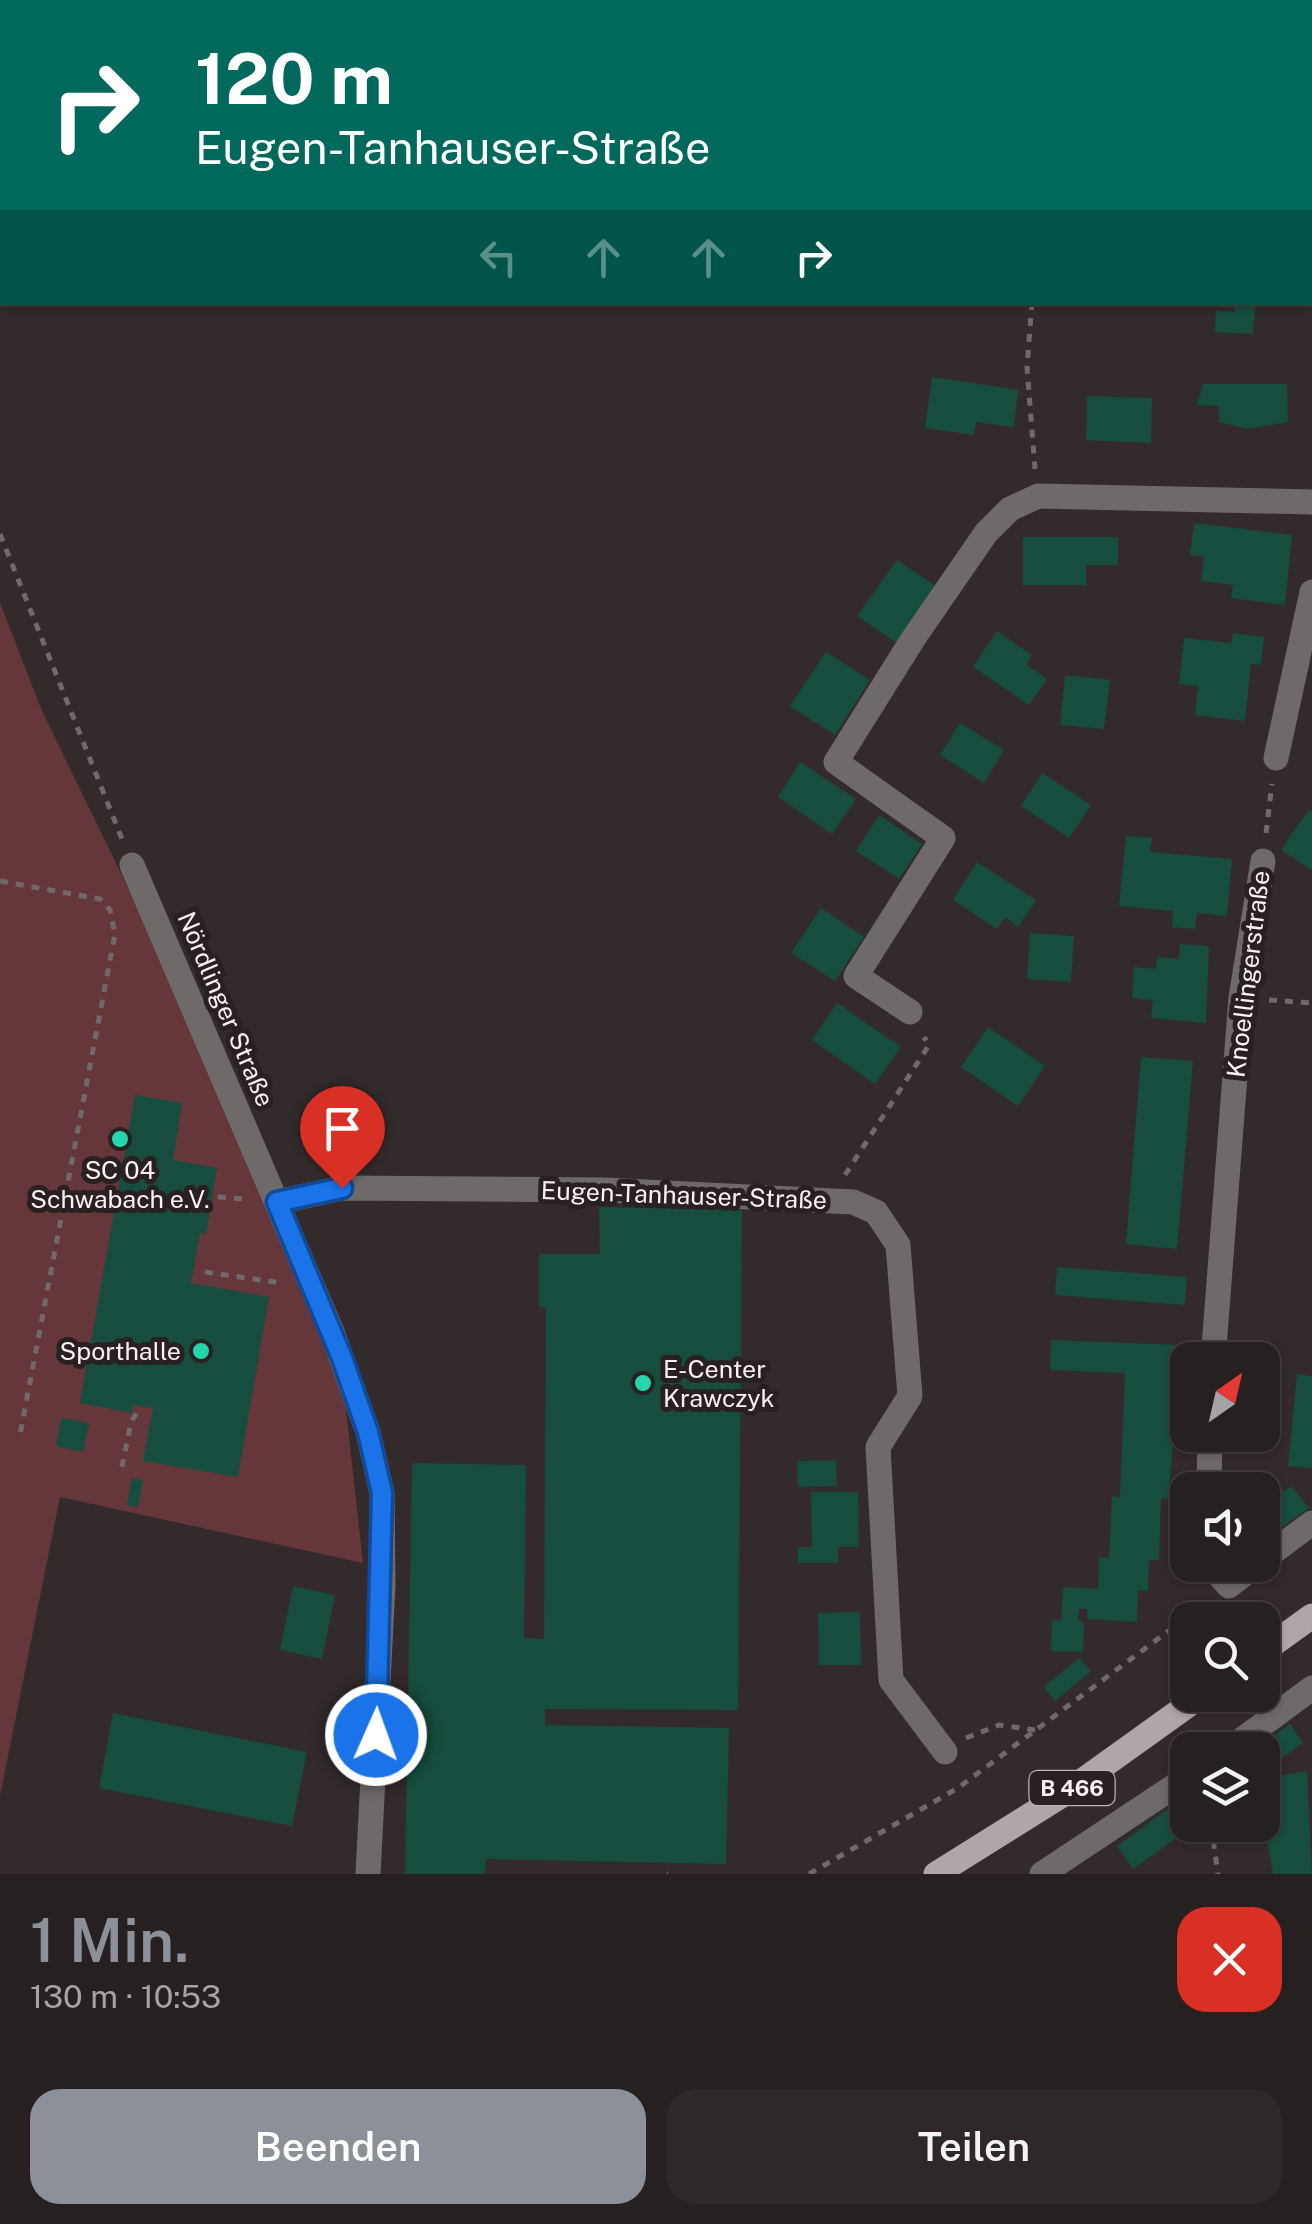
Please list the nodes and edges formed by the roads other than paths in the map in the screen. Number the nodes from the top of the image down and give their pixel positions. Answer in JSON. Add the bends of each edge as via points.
{"nodes":[{"id":1,"x":1312,"y":502,"type":"edge"},
{"id":2,"x":1312,"y":592,"type":"edge"},
{"id":3,"x":1276,"y":758,"type":"road end"},
{"id":4,"x":1263,"y":861,"type":"road end"},
{"id":5,"x":132,"y":865,"type":"road end"},
{"id":6,"x":910,"y":1012,"type":"road end"},
{"id":7,"x":277,"y":1202,"type":"junction"},
{"id":8,"x":1214,"y":1342,"type":"edge"},
{"id":9,"x":1312,"y":1523,"type":"edge"},
{"id":10,"x":1280,"y":1547,"type":"edge"},
{"id":11,"x":1312,"y":1616,"type":"edge"},
{"id":12,"x":1280,"y":1639,"type":"edge"},
{"id":13,"x":1312,"y":1688,"type":"edge"},
{"id":14,"x":1178,"y":1712,"type":"edge"},
{"id":15,"x":1252,"y":1732,"type":"edge"},
{"id":16,"x":944,"y":1750,"type":"road end"},
{"id":17,"x":1170,"y":1789,"type":"edge"},
{"id":18,"x":368,"y":1874,"type":"edge"},
{"id":19,"x":936,"y":1874,"type":"edge"},
{"id":20,"x":1042,"y":1874,"type":"edge"}],
"edges":[{"from":1,"to":6,"type":"street","via":[[1038,496],[1010,509],[986,533],[836,762],[944,838],[856,976]]},
{"from":2,"to":3,"type":"street"},
{"from":4,"to":8,"type":"street","name":"Knoellingerstraße","via":[[1241,998]]},
{"from":5,"to":7,"type":"street","name":"Nördlinger Straße"},
{"from":7,"to":16,"type":"street","name":"Eugen-Tanhauser-Straße","via":[[342,1188],[604,1190],[831,1200],[876,1212],[898,1245],[910,1396],[878,1447],[891,1680]]},
{"from":7,"to":18,"type":"street","name":"Nördlinger Straße","via":[[368,1432],[382,1493]]},
{"from":9,"to":10,"type":"street"},
{"from":11,"to":12,"type":"main road"},
{"from":13,"to":15,"type":"street"},
{"from":14,"to":19,"type":"main road","number":"B 466"},
{"from":17,"to":20,"type":"street"}]}
